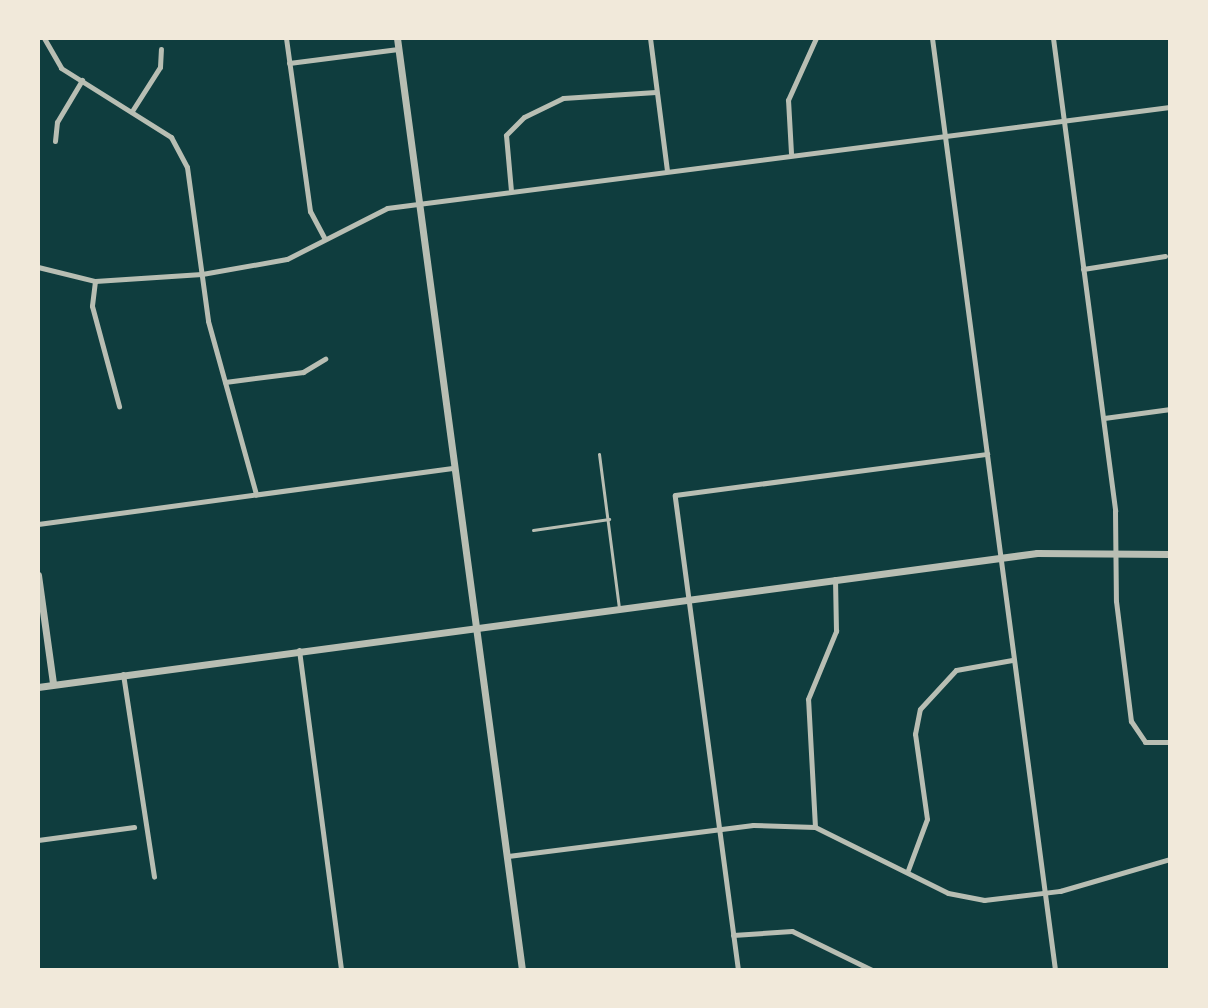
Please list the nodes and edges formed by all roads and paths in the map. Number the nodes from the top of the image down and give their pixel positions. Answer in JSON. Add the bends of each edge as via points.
{"nodes":[{"id":1,"x":44,"y":38,"type":"edge"},
{"id":2,"x":286,"y":38,"type":"edge"},
{"id":3,"x":397,"y":38,"type":"edge"},
{"id":4,"x":650,"y":38,"type":"edge"},
{"id":5,"x":816,"y":38,"type":"edge"},
{"id":6,"x":932,"y":38,"type":"edge"},
{"id":7,"x":1053,"y":38,"type":"edge"},
{"id":8,"x":161,"y":49,"type":"dead end"},
{"id":9,"x":398,"y":49,"type":"junction"},
{"id":10,"x":289,"y":63,"type":"junction"},
{"id":11,"x":82,"y":80,"type":"junction"},
{"id":12,"x":656,"y":92,"type":"junction"},
{"id":13,"x":1170,"y":107,"type":"edge"},
{"id":14,"x":132,"y":111,"type":"junction"},
{"id":15,"x":1063,"y":117,"type":"junction"},
{"id":16,"x":944,"y":132,"type":"junction"},
{"id":17,"x":55,"y":141,"type":"dead end"},
{"id":18,"x":791,"y":153,"type":"junction"},
{"id":19,"x":667,"y":170,"type":"junction"},
{"id":20,"x":511,"y":191,"type":"junction"},
{"id":21,"x":419,"y":203,"type":"junction"},
{"id":22,"x":324,"y":237,"type":"junction"},
{"id":23,"x":1165,"y":256,"type":"dead end"},
{"id":24,"x":38,"y":267,"type":"edge"},
{"id":25,"x":1083,"y":269,"type":"junction"},
{"id":26,"x":202,"y":274,"type":"junction"},
{"id":27,"x":95,"y":281,"type":"junction"},
{"id":28,"x":325,"y":359,"type":"dead end"},
{"id":29,"x":225,"y":382,"type":"junction"},
{"id":30,"x":119,"y":406,"type":"dead end"},
{"id":31,"x":1170,"y":409,"type":"edge"},
{"id":32,"x":1104,"y":418,"type":"junction"},
{"id":33,"x":599,"y":454,"type":"dead end"},
{"id":34,"x":987,"y":454,"type":"junction"},
{"id":35,"x":454,"y":468,"type":"junction"},
{"id":36,"x":256,"y":494,"type":"junction"},
{"id":37,"x":609,"y":519,"type":"junction"},
{"id":38,"x":38,"y":524,"type":"edge"},
{"id":39,"x":533,"y":530,"type":"dead end"},
{"id":40,"x":1115,"y":551,"type":"junction"},
{"id":41,"x":1170,"y":554,"type":"edge"},
{"id":42,"x":1000,"y":558,"type":"junction"},
{"id":43,"x":38,"y":575,"type":"edge"},
{"id":44,"x":835,"y":579,"type":"junction"},
{"id":45,"x":688,"y":599,"type":"junction"},
{"id":46,"x":619,"y":608,"type":"junction"},
{"id":47,"x":477,"y":627,"type":"junction"},
{"id":48,"x":299,"y":650,"type":"junction"},
{"id":49,"x":1012,"y":660,"type":"junction"},
{"id":50,"x":123,"y":673,"type":"junction"},
{"id":51,"x":53,"y":683,"type":"junction"},
{"id":52,"x":38,"y":687,"type":"edge"},
{"id":53,"x":1170,"y":742,"type":"edge"},
{"id":54,"x":134,"y":827,"type":"dead end"},
{"id":55,"x":815,"y":827,"type":"junction"},
{"id":56,"x":718,"y":830,"type":"junction"},
{"id":57,"x":38,"y":840,"type":"edge"},
{"id":58,"x":508,"y":856,"type":"junction"},
{"id":59,"x":1170,"y":859,"type":"edge"},
{"id":60,"x":908,"y":870,"type":"junction"},
{"id":61,"x":154,"y":877,"type":"dead end"},
{"id":62,"x":1045,"y":893,"type":"junction"},
{"id":63,"x":733,"y":935,"type":"junction"},
{"id":64,"x":341,"y":970,"type":"edge"},
{"id":65,"x":522,"y":970,"type":"edge"},
{"id":66,"x":738,"y":970,"type":"edge"},
{"id":67,"x":872,"y":970,"type":"edge"},
{"id":68,"x":1055,"y":970,"type":"edge"}],
"edges":[{"from":1,"to":11,"type":"street","via":[[61,68]]},
{"from":2,"to":10,"type":"street"},
{"from":3,"to":9,"type":"street"},
{"from":4,"to":12,"type":"street"},
{"from":5,"to":18,"type":"street","via":[[788,100]]},
{"from":6,"to":16,"type":"street"},
{"from":7,"to":15,"type":"street"},
{"from":8,"to":14,"type":"street","via":[[160,67]]},
{"from":9,"to":10,"type":"street"},
{"from":9,"to":21,"type":"street"},
{"from":10,"to":22,"type":"street","via":[[310,211]]},
{"from":11,"to":14,"type":"street"},
{"from":11,"to":17,"type":"street","via":[[57,122]]},
{"from":12,"to":19,"type":"street"},
{"from":12,"to":20,"type":"street","via":[[563,98],[524,117],[506,135]]},
{"from":13,"to":15,"type":"street"},
{"from":14,"to":26,"type":"street","via":[[171,137],[187,167]]},
{"from":15,"to":16,"type":"street"},
{"from":15,"to":25,"type":"street"},
{"from":16,"to":18,"type":"street"},
{"from":16,"to":34,"type":"street"},
{"from":18,"to":19,"type":"street"},
{"from":19,"to":20,"type":"street"},
{"from":20,"to":21,"type":"street"},
{"from":21,"to":22,"type":"street","via":[[371,211]]},
{"from":21,"to":35,"type":"street"},
{"from":22,"to":26,"type":"street","via":[[274,263]]},
{"from":23,"to":25,"type":"street"},
{"from":24,"to":27,"type":"street"},
{"from":25,"to":32,"type":"street"},
{"from":26,"to":27,"type":"street"},
{"from":26,"to":29,"type":"street"},
{"from":27,"to":30,"type":"street","via":[[92,306]]},
{"from":28,"to":29,"type":"street","via":[[303,372]]},
{"from":29,"to":36,"type":"street"},
{"from":31,"to":32,"type":"street"},
{"from":32,"to":40,"type":"street"},
{"from":33,"to":37,"type":"lane"},
{"from":34,"to":42,"type":"street"},
{"from":34,"to":45,"type":"street","via":[[675,495]]},
{"from":35,"to":36,"type":"street"},
{"from":35,"to":47,"type":"street"},
{"from":36,"to":38,"type":"street"},
{"from":37,"to":39,"type":"lane"},
{"from":37,"to":46,"type":"lane"},
{"from":40,"to":41,"type":"street"},
{"from":40,"to":42,"type":"street"},
{"from":40,"to":53,"type":"street","via":[[1131,721],[1145,742]]},
{"from":42,"to":44,"type":"street"},
{"from":42,"to":49,"type":"street"},
{"from":43,"to":51,"type":"street"},
{"from":44,"to":45,"type":"street"},
{"from":44,"to":55,"type":"street","via":[[836,631],[808,699]]},
{"from":45,"to":46,"type":"street"},
{"from":45,"to":56,"type":"street"},
{"from":46,"to":47,"type":"street"},
{"from":47,"to":48,"type":"street"},
{"from":47,"to":58,"type":"street"},
{"from":48,"to":50,"type":"street"},
{"from":48,"to":64,"type":"street"},
{"from":49,"to":60,"type":"street","via":[[956,670],[920,709],[915,734],[927,819]]},
{"from":49,"to":62,"type":"street"},
{"from":50,"to":51,"type":"street"},
{"from":50,"to":61,"type":"street"},
{"from":51,"to":52,"type":"street"},
{"from":54,"to":57,"type":"street"},
{"from":55,"to":56,"type":"street"},
{"from":55,"to":60,"type":"street"},
{"from":56,"to":58,"type":"street"},
{"from":56,"to":63,"type":"street"},
{"from":58,"to":65,"type":"street"},
{"from":59,"to":62,"type":"street"},
{"from":60,"to":62,"type":"street","via":[[967,900]]},
{"from":62,"to":68,"type":"street"},
{"from":63,"to":66,"type":"street"},
{"from":63,"to":67,"type":"street","via":[[792,931]]}]}
